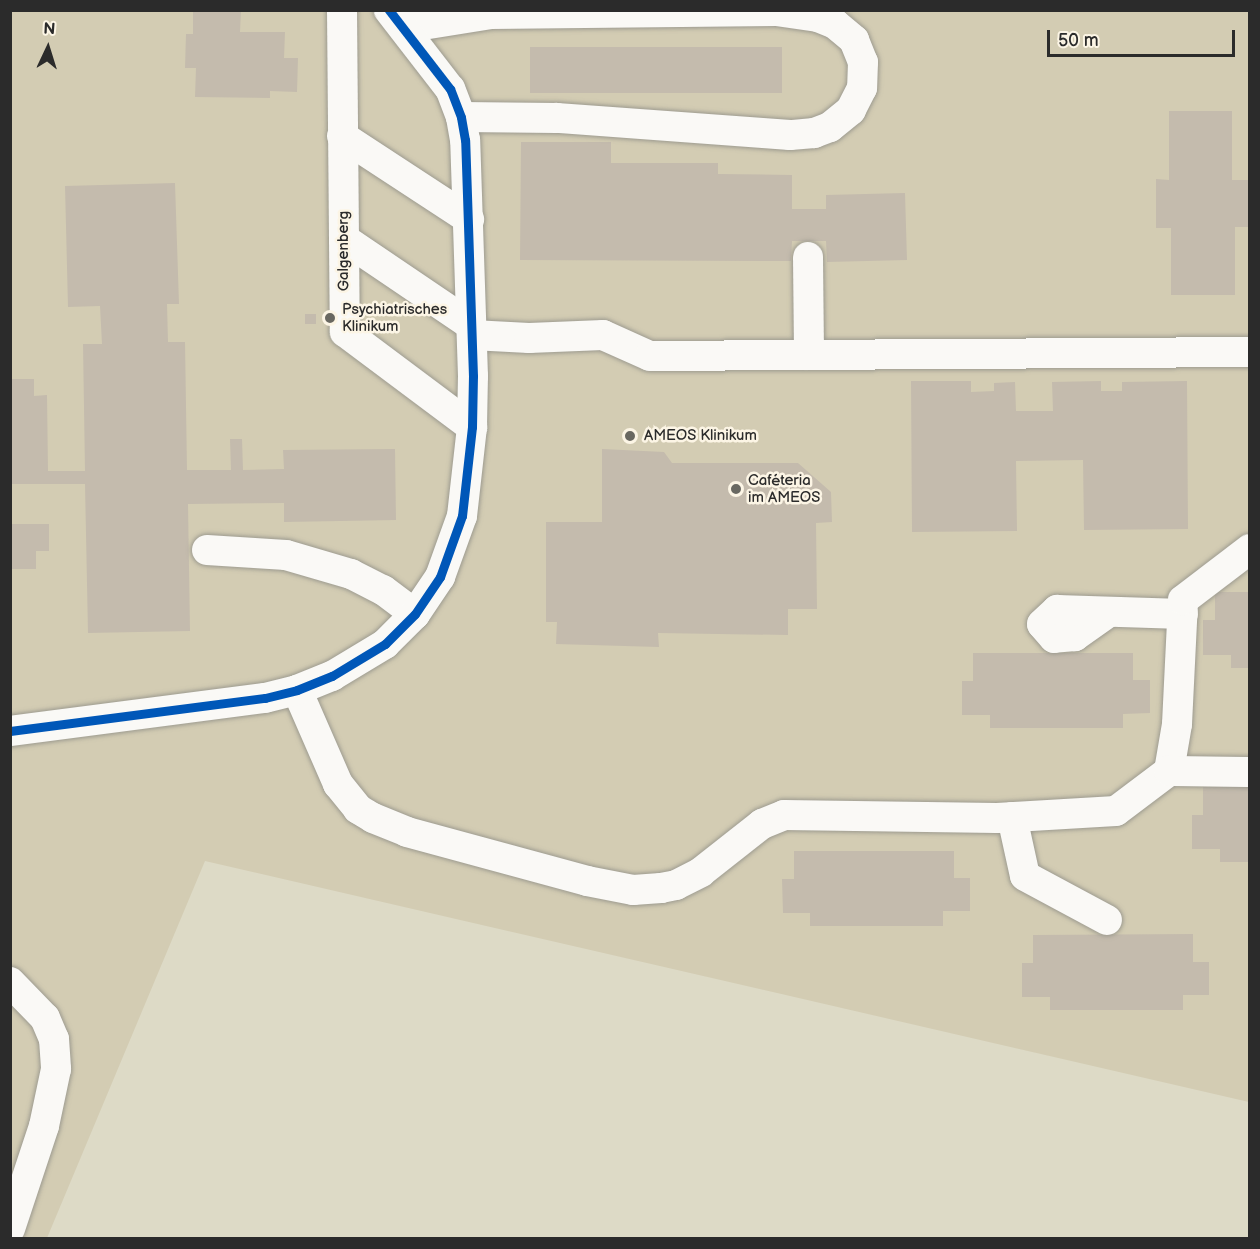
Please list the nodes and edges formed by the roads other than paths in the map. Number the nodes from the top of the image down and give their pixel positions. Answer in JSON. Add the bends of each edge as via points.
{"nodes":[{"id":1,"x":342,"y":10,"type":"edge"},
{"id":2,"x":397,"y":19,"type":"edge"},
{"id":3,"x":461,"y":117,"type":"junction"},
{"id":4,"x":342,"y":136,"type":"junction"},
{"id":5,"x":469,"y":219,"type":"junction"},
{"id":6,"x":344,"y":239,"type":"junction"},
{"id":7,"x":808,"y":257,"type":"dead end"},
{"id":8,"x":471,"y":330,"type":"junction"},
{"id":9,"x":1250,"y":352,"type":"edge"},
{"id":10,"x":809,"y":355,"type":"junction"},
{"id":11,"x":472,"y":427,"type":"junction"},
{"id":12,"x":1250,"y":549,"type":"edge"},
{"id":13,"x":207,"y":550,"type":"dead end"},
{"id":14,"x":1235,"y":573,"type":"edge"},
{"id":15,"x":1109,"y":612,"type":"dead end"},
{"id":16,"x":415,"y":614,"type":"junction"},
{"id":17,"x":1183,"y":614,"type":"junction"},
{"id":18,"x":297,"y":690,"type":"junction"},
{"id":19,"x":10,"y":731,"type":"edge"},
{"id":20,"x":1169,"y":771,"type":"junction"},
{"id":21,"x":1250,"y":772,"type":"edge"},
{"id":22,"x":1012,"y":817,"type":"junction"},
{"id":23,"x":1107,"y":920,"type":"dead end"},
{"id":24,"x":10,"y":982,"type":"edge"},
{"id":25,"x":10,"y":1229,"type":"edge"}],
"edges":[{"from":1,"to":4,"type":"street","name":"Galgenberg"},
{"from":2,"to":3,"type":"street","via":[[442,77]]},
{"from":2,"to":3,"type":"street","via":[[490,14],[776,11],[818,17],[835,24],[854,39],[863,62],[862,88],[851,110],[830,127],[807,134],[557,118]]},
{"from":3,"to":5,"type":"street"},
{"from":4,"to":5,"type":"street"},
{"from":4,"to":6,"type":"street","name":"Galgenberg"},
{"from":5,"to":8,"type":"street"},
{"from":6,"to":8,"type":"street"},
{"from":6,"to":11,"type":"street","name":"Galgenberg","via":[[345,332]]},
{"from":7,"to":10,"type":"street"},
{"from":8,"to":10,"type":"street","via":[[529,338],[603,335],[650,356]]},
{"from":8,"to":11,"type":"street"},
{"from":9,"to":10,"type":"street"},
{"from":11,"to":16,"type":"street","via":[[467,490],[455,541],[440,577]]},
{"from":12,"to":14,"type":"street"},
{"from":13,"to":16,"type":"street","via":[[286,555],[362,579]]},
{"from":14,"to":17,"type":"street","via":[[1183,600]]},
{"from":15,"to":17,"type":"street"},
{"from":16,"to":18,"type":"street","via":[[385,644],[357,663]]},
{"from":17,"to":20,"type":"street","via":[[1177,724]]},
{"from":18,"to":19,"type":"street","via":[[228,704]]},
{"from":18,"to":22,"type":"street","via":[[338,784],[358,809],[372,818],[407,832],[619,888],[661,888],[687,881],[762,824],[784,815]]},
{"from":20,"to":21,"type":"street"},
{"from":20,"to":22,"type":"street","via":[[1116,811]]},
{"from":22,"to":23,"type":"street","via":[[1025,876]]},
{"from":24,"to":25,"type":"street","via":[[45,1018],[54,1040],[56,1069],[44,1126]]}]}
